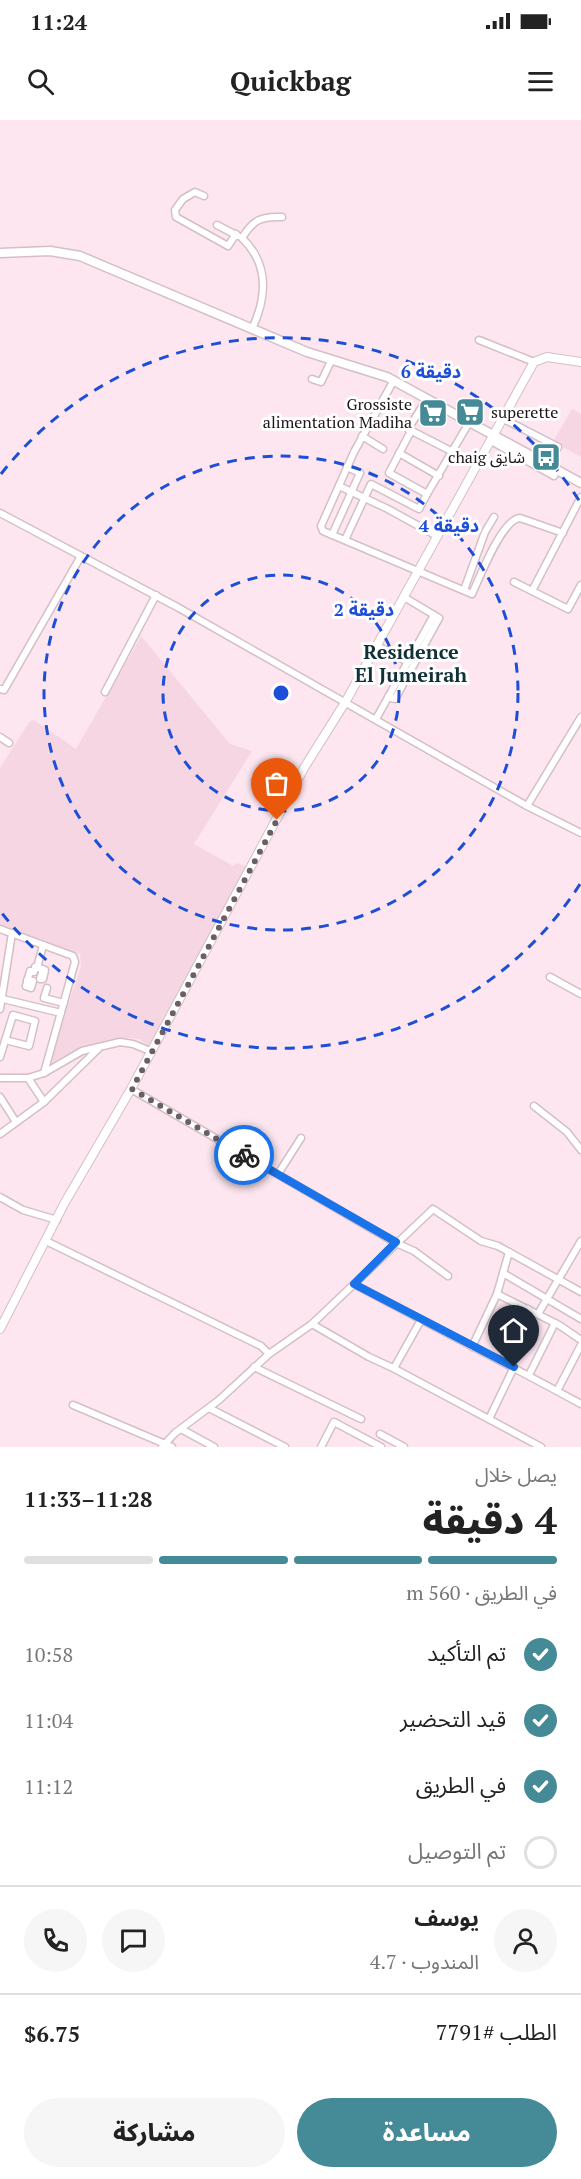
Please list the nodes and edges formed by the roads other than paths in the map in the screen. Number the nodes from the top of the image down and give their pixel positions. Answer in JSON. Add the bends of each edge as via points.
{"nodes":[{"id":1,"x":204,"y":196,"type":"dead end"},
{"id":2,"x":282,"y":217,"type":"dead end"},
{"id":3,"x":217,"y":225,"type":"dead end"},
{"id":4,"x":239,"y":236,"type":"junction"},
{"id":5,"x":0,"y":251,"type":"edge"},
{"id":6,"x":253,"y":327,"type":"junction"},
{"id":7,"x":479,"y":340,"type":"dead end"},
{"id":8,"x":332,"y":359,"type":"junction"},
{"id":9,"x":534,"y":362,"type":"junction"},
{"id":10,"x":581,"y":362,"type":"edge"},
{"id":11,"x":312,"y":379,"type":"dead end"},
{"id":12,"x":394,"y":380,"type":"junction"},
{"id":13,"x":427,"y":399,"type":"junction"},
{"id":14,"x":502,"y":418,"type":"junction"},
{"id":15,"x":470,"y":421,"type":"junction"},
{"id":16,"x":411,"y":430,"type":"junction"},
{"id":17,"x":362,"y":436,"type":"junction"},
{"id":18,"x":492,"y":438,"type":"junction"},
{"id":19,"x":383,"y":449,"type":"dead end"},
{"id":20,"x":453,"y":452,"type":"junction"},
{"id":21,"x":399,"y":453,"type":"junction"},
{"id":22,"x":548,"y":465,"type":"junction"},
{"id":23,"x":347,"y":467,"type":"junction"},
{"id":24,"x":557,"y":470,"type":"junction"},
{"id":25,"x":439,"y":476,"type":"junction"},
{"id":26,"x":581,"y":483,"type":"edge"},
{"id":27,"x":339,"y":486,"type":"junction"},
{"id":28,"x":351,"y":492,"type":"junction"},
{"id":29,"x":427,"y":494,"type":"junction"},
{"id":30,"x":364,"y":497,"type":"junction"},
{"id":31,"x":581,"y":497,"type":"edge"},
{"id":32,"x":0,"y":513,"type":"edge"},
{"id":33,"x":494,"y":517,"type":"dead end"},
{"id":34,"x":563,"y":533,"type":"junction"},
{"id":35,"x":332,"y":535,"type":"junction"},
{"id":36,"x":437,"y":536,"type":"junction"},
{"id":37,"x":345,"y":540,"type":"junction"},
{"id":38,"x":81,"y":556,"type":"junction"},
{"id":39,"x":418,"y":571,"type":"junction"},
{"id":40,"x":514,"y":582,"type":"dead end"},
{"id":41,"x":581,"y":585,"type":"edge"},
{"id":42,"x":464,"y":590,"type":"junction"},
{"id":43,"x":532,"y":591,"type":"junction"},
{"id":44,"x":156,"y":596,"type":"junction"},
{"id":45,"x":404,"y":597,"type":"junction"},
{"id":46,"x":434,"y":615,"type":"junction"},
{"id":47,"x":377,"y":646,"type":"junction"},
{"id":48,"x":408,"y":662,"type":"junction"},
{"id":49,"x":0,"y":689,"type":"edge"},
{"id":50,"x":105,"y":692,"type":"dead end"},
{"id":51,"x":388,"y":697,"type":"junction"},
{"id":52,"x":346,"y":701,"type":"junction"},
{"id":53,"x":581,"y":717,"type":"edge"},
{"id":54,"x":376,"y":719,"type":"junction"},
{"id":55,"x":0,"y":737,"type":"edge"},
{"id":56,"x":9,"y":743,"type":"dead end"},
{"id":57,"x":527,"y":806,"type":"junction"},
{"id":58,"x":581,"y":833,"type":"edge"},
{"id":59,"x":0,"y":929,"type":"edge"},
{"id":60,"x":12,"y":933,"type":"junction"},
{"id":61,"x":43,"y":945,"type":"junction"},
{"id":62,"x":550,"y":977,"type":"dead end"},
{"id":63,"x":27,"y":980,"type":"dead end"},
{"id":64,"x":47,"y":988,"type":"dead end"},
{"id":65,"x":581,"y":994,"type":"edge"},
{"id":66,"x":3,"y":999,"type":"junction"},
{"id":67,"x":64,"y":1003,"type":"junction"},
{"id":68,"x":0,"y":1009,"type":"edge"},
{"id":69,"x":61,"y":1013,"type":"junction"},
{"id":70,"x":5,"y":1040,"type":"junction"},
{"id":71,"x":99,"y":1047,"type":"junction"},
{"id":72,"x":150,"y":1051,"type":"junction"},
{"id":73,"x":0,"y":1057,"type":"edge"},
{"id":74,"x":44,"y":1073,"type":"junction"},
{"id":75,"x":0,"y":1078,"type":"edge"},
{"id":76,"x":28,"y":1078,"type":"junction"},
{"id":77,"x":132,"y":1089,"type":"junction"},
{"id":78,"x":0,"y":1097,"type":"edge"},
{"id":79,"x":44,"y":1102,"type":"junction"},
{"id":80,"x":534,"y":1106,"type":"dead end"},
{"id":81,"x":16,"y":1122,"type":"junction"},
{"id":82,"x":0,"y":1134,"type":"edge"},
{"id":83,"x":301,"y":1138,"type":"dead end"},
{"id":84,"x":581,"y":1150,"type":"edge"},
{"id":85,"x":278,"y":1174,"type":"junction"},
{"id":86,"x":0,"y":1197,"type":"edge"},
{"id":87,"x":57,"y":1220,"type":"junction"},
{"id":88,"x":581,"y":1240,"type":"edge"},
{"id":89,"x":46,"y":1241,"type":"junction"},
{"id":90,"x":396,"y":1242,"type":"junction"},
{"id":91,"x":578,"y":1250,"type":"edge"},
{"id":92,"x":509,"y":1252,"type":"junction"},
{"id":93,"x":503,"y":1273,"type":"junction"},
{"id":94,"x":448,"y":1276,"type":"dead end"},
{"id":95,"x":558,"y":1279,"type":"junction"},
{"id":96,"x":354,"y":1284,"type":"junction"},
{"id":97,"x":581,"y":1292,"type":"edge"},
{"id":98,"x":498,"y":1294,"type":"junction"},
{"id":99,"x":547,"y":1297,"type":"junction"},
{"id":100,"x":528,"y":1309,"type":"junction"},
{"id":101,"x":538,"y":1314,"type":"junction"},
{"id":102,"x":581,"y":1319,"type":"edge"},
{"id":103,"x":420,"y":1320,"type":"junction"},
{"id":104,"x":555,"y":1323,"type":"junction"},
{"id":105,"x":312,"y":1324,"type":"junction"},
{"id":106,"x":0,"y":1329,"type":"edge"},
{"id":107,"x":581,"y":1340,"type":"edge"},
{"id":108,"x":581,"y":1345,"type":"edge"},
{"id":109,"x":472,"y":1347,"type":"junction"},
{"id":110,"x":269,"y":1354,"type":"junction"},
{"id":111,"x":502,"y":1362,"type":"junction"},
{"id":112,"x":254,"y":1367,"type":"junction"},
{"id":113,"x":514,"y":1367,"type":"junction"},
{"id":114,"x":394,"y":1368,"type":"junction"},
{"id":115,"x":528,"y":1375,"type":"junction"},
{"id":116,"x":557,"y":1391,"type":"junction"},
{"id":117,"x":581,"y":1404,"type":"edge"},
{"id":118,"x":73,"y":1405,"type":"dead end"},
{"id":119,"x":208,"y":1408,"type":"junction"},
{"id":120,"x":361,"y":1419,"type":"dead end"},
{"id":121,"x":489,"y":1419,"type":"junction"},
{"id":122,"x":181,"y":1429,"type":"junction"},
{"id":123,"x":380,"y":1434,"type":"dead end"},
{"id":124,"x":166,"y":1446,"type":"edge"},
{"id":125,"x":214,"y":1447,"type":"edge"},
{"id":126,"x":285,"y":1447,"type":"edge"},
{"id":127,"x":321,"y":1447,"type":"edge"},
{"id":128,"x":381,"y":1447,"type":"edge"},
{"id":129,"x":404,"y":1447,"type":"edge"},
{"id":130,"x":541,"y":1447,"type":"edge"}],
"edges":[{"from":1,"to":4,"type":"street","via":[[195,192],[187,196],[175,210],[176,217],[228,246]]},
{"from":2,"to":4,"type":"street","via":[[270,216],[252,223]]},
{"from":3,"to":4,"type":"street"},
{"from":4,"to":6,"type":"street","via":[[252,247],[263,282],[261,306]]},
{"from":5,"to":6,"type":"main road","via":[[50,251],[80,256]]},
{"from":6,"to":8,"type":"main road"},
{"from":7,"to":9,"type":"street"},
{"from":8,"to":11,"type":"street","via":[[321,381]]},
{"from":8,"to":12,"type":"main road"},
{"from":9,"to":10,"type":"street","via":[[547,357]]},
{"from":9,"to":14,"type":"street"},
{"from":12,"to":13,"type":"main road"},
{"from":12,"to":17,"type":"street"},
{"from":13,"to":15,"type":"main road"},
{"from":13,"to":16,"type":"street","via":[[408,429]]},
{"from":14,"to":18,"type":"street"},
{"from":14,"to":22,"type":"street","via":[[558,447]]},
{"from":15,"to":18,"type":"main road"},
{"from":15,"to":20,"type":"street"},
{"from":16,"to":20,"type":"street"},
{"from":16,"to":21,"type":"street"},
{"from":17,"to":19,"type":"street"},
{"from":17,"to":23,"type":"street"},
{"from":18,"to":22,"type":"main road"},
{"from":18,"to":24,"type":"street","via":[[555,476]]},
{"from":18,"to":36,"type":"street"},
{"from":20,"to":25,"type":"street"},
{"from":21,"to":25,"type":"street"},
{"from":21,"to":29,"type":"street","via":[[389,473]]},
{"from":22,"to":24,"type":"main road"},
{"from":23,"to":27,"type":"street"},
{"from":23,"to":28,"type":"street","via":[[360,473]]},
{"from":24,"to":26,"type":"main road"},
{"from":25,"to":29,"type":"street"},
{"from":27,"to":28,"type":"street"},
{"from":27,"to":35,"type":"street","via":[[321,526]]},
{"from":28,"to":30,"type":"street"},
{"from":28,"to":35,"type":"street"},
{"from":29,"to":30,"type":"street","via":[[419,509],[370,484]]},
{"from":30,"to":36,"type":"street"},
{"from":30,"to":37,"type":"street"},
{"from":31,"to":34,"type":"street"},
{"from":32,"to":38,"type":"street"},
{"from":33,"to":42,"type":"street"},
{"from":34,"to":42,"type":"street","via":[[516,518],[510,521],[472,594]]},
{"from":34,"to":43,"type":"street"},
{"from":35,"to":37,"type":"street"},
{"from":36,"to":39,"type":"street"},
{"from":37,"to":39,"type":"street"},
{"from":38,"to":44,"type":"street"},
{"from":38,"to":49,"type":"street","via":[[4,690]]},
{"from":39,"to":42,"type":"street"},
{"from":39,"to":45,"type":"street"},
{"from":40,"to":43,"type":"street"},
{"from":41,"to":43,"type":"street","via":[[568,609]]},
{"from":44,"to":50,"type":"street"},
{"from":44,"to":52,"type":"street"},
{"from":45,"to":46,"type":"street"},
{"from":45,"to":47,"type":"street"},
{"from":46,"to":48,"type":"street"},
{"from":46,"to":51,"type":"street","via":[[439,618],[395,699]]},
{"from":47,"to":48,"type":"street"},
{"from":47,"to":52,"type":"street"},
{"from":48,"to":51,"type":"street"},
{"from":51,"to":54,"type":"street"},
{"from":52,"to":54,"type":"street"},
{"from":52,"to":72,"type":"street","via":[[304,768]]},
{"from":53,"to":57,"type":"street"},
{"from":54,"to":57,"type":"street"},
{"from":55,"to":56,"type":"street"},
{"from":57,"to":58,"type":"street"},
{"from":59,"to":60,"type":"street"},
{"from":60,"to":61,"type":"street"},
{"from":60,"to":66,"type":"street"},
{"from":61,"to":63,"type":"street","via":[[40,968],[30,971]]},
{"from":61,"to":67,"type":"street","via":[[73,956],[75,962]]},
{"from":62,"to":65,"type":"street"},
{"from":64,"to":67,"type":"street","via":[[44,998]]},
{"from":66,"to":68,"type":"street"},
{"from":66,"to":69,"type":"street"},
{"from":67,"to":69,"type":"street"},
{"from":69,"to":74,"type":"street"},
{"from":70,"to":70,"type":"street","via":[[29,1046],[35,1021],[13,1015]]},
{"from":70,"to":73,"type":"street"},
{"from":71,"to":72,"type":"street","via":[[120,1042]]},
{"from":71,"to":74,"type":"street","via":[[82,1051]]},
{"from":71,"to":79,"type":"street"},
{"from":72,"to":77,"type":"street"},
{"from":74,"to":76,"type":"street"},
{"from":75,"to":76,"type":"street"},
{"from":76,"to":79,"type":"street"},
{"from":77,"to":85,"type":"street"},
{"from":77,"to":87,"type":"street"},
{"from":78,"to":81,"type":"street"},
{"from":79,"to":81,"type":"street"},
{"from":80,"to":84,"type":"street","via":[[567,1132]]},
{"from":81,"to":82,"type":"street"},
{"from":83,"to":85,"type":"street"},
{"from":85,"to":90,"type":"street"},
{"from":86,"to":87,"type":"street","via":[[23,1210]]},
{"from":87,"to":89,"type":"street"},
{"from":88,"to":91,"type":"street"},
{"from":89,"to":106,"type":"street"},
{"from":89,"to":110,"type":"street","via":[[261,1346]]},
{"from":90,"to":92,"type":"street","via":[[432,1209],[481,1241]]},
{"from":90,"to":94,"type":"street"},
{"from":90,"to":96,"type":"street"},
{"from":91,"to":95,"type":"street"},
{"from":92,"to":93,"type":"street"},
{"from":92,"to":95,"type":"street"},
{"from":93,"to":98,"type":"street"},
{"from":93,"to":99,"type":"street"},
{"from":95,"to":97,"type":"street"},
{"from":95,"to":99,"type":"street"},
{"from":96,"to":103,"type":"street"},
{"from":96,"to":105,"type":"street"},
{"from":98,"to":100,"type":"street"},
{"from":98,"to":109,"type":"street"},
{"from":99,"to":101,"type":"street"},
{"from":99,"to":102,"type":"street"},
{"from":100,"to":101,"type":"street"},
{"from":100,"to":111,"type":"street"},
{"from":101,"to":104,"type":"street"},
{"from":103,"to":109,"type":"street"},
{"from":103,"to":114,"type":"street"},
{"from":104,"to":107,"type":"street"},
{"from":104,"to":115,"type":"street"},
{"from":105,"to":110,"type":"street"},
{"from":105,"to":114,"type":"street"},
{"from":108,"to":116,"type":"street"},
{"from":109,"to":111,"type":"street"},
{"from":110,"to":112,"type":"street"},
{"from":111,"to":113,"type":"street"},
{"from":112,"to":119,"type":"street"},
{"from":112,"to":120,"type":"street"},
{"from":113,"to":115,"type":"street"},
{"from":113,"to":121,"type":"street"},
{"from":114,"to":121,"type":"street"},
{"from":115,"to":116,"type":"street"},
{"from":116,"to":117,"type":"street"},
{"from":118,"to":124,"type":"street"},
{"from":119,"to":122,"type":"street"},
{"from":119,"to":126,"type":"street"},
{"from":121,"to":130,"type":"street"},
{"from":122,"to":124,"type":"street"},
{"from":122,"to":125,"type":"street"},
{"from":123,"to":129,"type":"street"},
{"from":127,"to":128,"type":"street","via":[[334,1422]]}]}
